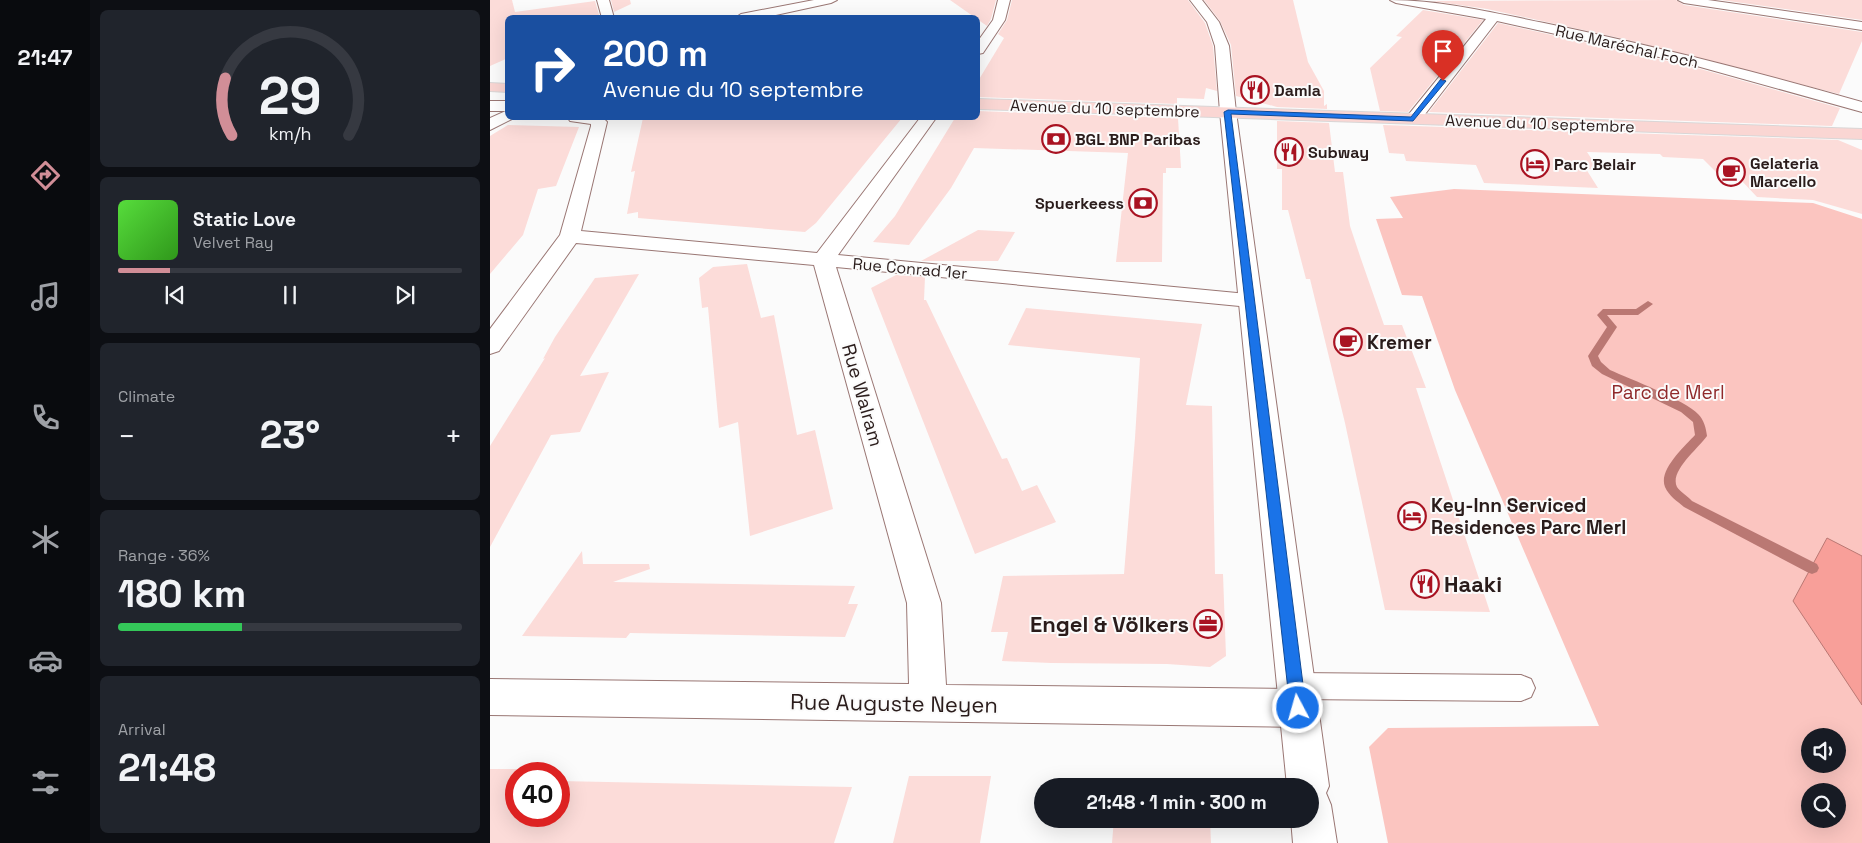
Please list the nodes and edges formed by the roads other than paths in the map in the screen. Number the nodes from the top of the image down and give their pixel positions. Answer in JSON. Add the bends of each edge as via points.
{"nodes":[{"id":1,"x":603,"y":0,"type":"edge"},
{"id":2,"x":831,"y":0,"type":"edge"},
{"id":3,"x":1004,"y":0,"type":"edge"},
{"id":4,"x":1196,"y":0,"type":"edge"},
{"id":5,"x":1396,"y":0,"type":"edge"},
{"id":6,"x":1684,"y":0,"type":"edge"},
{"id":7,"x":607,"y":15,"type":"edge"},
{"id":8,"x":756,"y":15,"type":"edge"},
{"id":9,"x":1494,"y":17,"type":"junction"},
{"id":10,"x":1862,"y":26,"type":"edge"},
{"id":11,"x":980,"y":47,"type":"edge"},
{"id":12,"x":505,"y":84,"type":"edge"},
{"id":13,"x":491,"y":87,"type":"edge"},
{"id":14,"x":505,"y":88,"type":"edge"},
{"id":15,"x":980,"y":104,"type":"edge"},
{"id":16,"x":1861,"y":105,"type":"edge"},
{"id":17,"x":490,"y":106,"type":"edge"},
{"id":18,"x":505,"y":106,"type":"edge"},
{"id":19,"x":1228,"y":112,"type":"junction"},
{"id":20,"x":505,"y":116,"type":"edge"},
{"id":21,"x":1413,"y":119,"type":"junction"},
{"id":22,"x":596,"y":120,"type":"edge"},
{"id":23,"x":927,"y":120,"type":"edge"},
{"id":24,"x":490,"y":124,"type":"edge"},
{"id":25,"x":1862,"y":134,"type":"edge"},
{"id":26,"x":570,"y":236,"type":"junction"},
{"id":27,"x":823,"y":260,"type":"junction"},
{"id":28,"x":1250,"y":300,"type":"junction"},
{"id":29,"x":490,"y":346,"type":"edge"},
{"id":30,"x":1521,"y":688,"type":"dead end"},
{"id":31,"x":490,"y":697,"type":"edge"},
{"id":32,"x":1297,"y":697,"type":"junction"},
{"id":33,"x":928,"y":703,"type":"junction"},
{"id":34,"x":1307,"y":778,"type":"edge"},
{"id":35,"x":1313,"y":828,"type":"edge"},
{"id":36,"x":1315,"y":843,"type":"edge"}],
"edges":[{"from":1,"to":7,"type":"street"},
{"from":2,"to":8,"type":"street"},
{"from":3,"to":11,"type":"street","via":[[999,20]]},
{"from":4,"to":19,"type":"street","via":[[1213,22],[1222,46]]},
{"from":5,"to":9,"type":"street","name":"Rue Maréchal Foch"},
{"from":6,"to":10,"type":"street"},
{"from":9,"to":16,"type":"street","name":"Rue Maréchal Foch","via":[[1674,57]]},
{"from":9,"to":21,"type":"street"},
{"from":12,"to":13,"type":"street"},
{"from":13,"to":14,"type":"main road"},
{"from":15,"to":19,"type":"main road","name":"Avenue du 10 septembre"},
{"from":17,"to":18,"type":"street"},
{"from":19,"to":21,"type":"main road","name":"Avenue du 10 septembre"},
{"from":19,"to":28,"type":"street"},
{"from":20,"to":24,"type":"street"},
{"from":21,"to":25,"type":"main road","name":"Avenue du 10 septembre"},
{"from":22,"to":26,"type":"street","via":[[599,126]]},
{"from":23,"to":27,"type":"street"},
{"from":26,"to":27,"type":"street","name":"Rue Conrad 1er"},
{"from":26,"to":29,"type":"street"},
{"from":27,"to":28,"type":"street","name":"Rue Conrad 1er"},
{"from":27,"to":33,"type":"street","name":"Rue Walram","via":[[924,603]]},
{"from":28,"to":32,"type":"street"},
{"from":30,"to":32,"type":"lane"},
{"from":31,"to":33,"type":"street","name":"Rue Auguste Neyen"},
{"from":32,"to":33,"type":"street","name":"Rue Auguste Neyen"},
{"from":32,"to":34,"type":"street"},
{"from":35,"to":36,"type":"street"}]}
